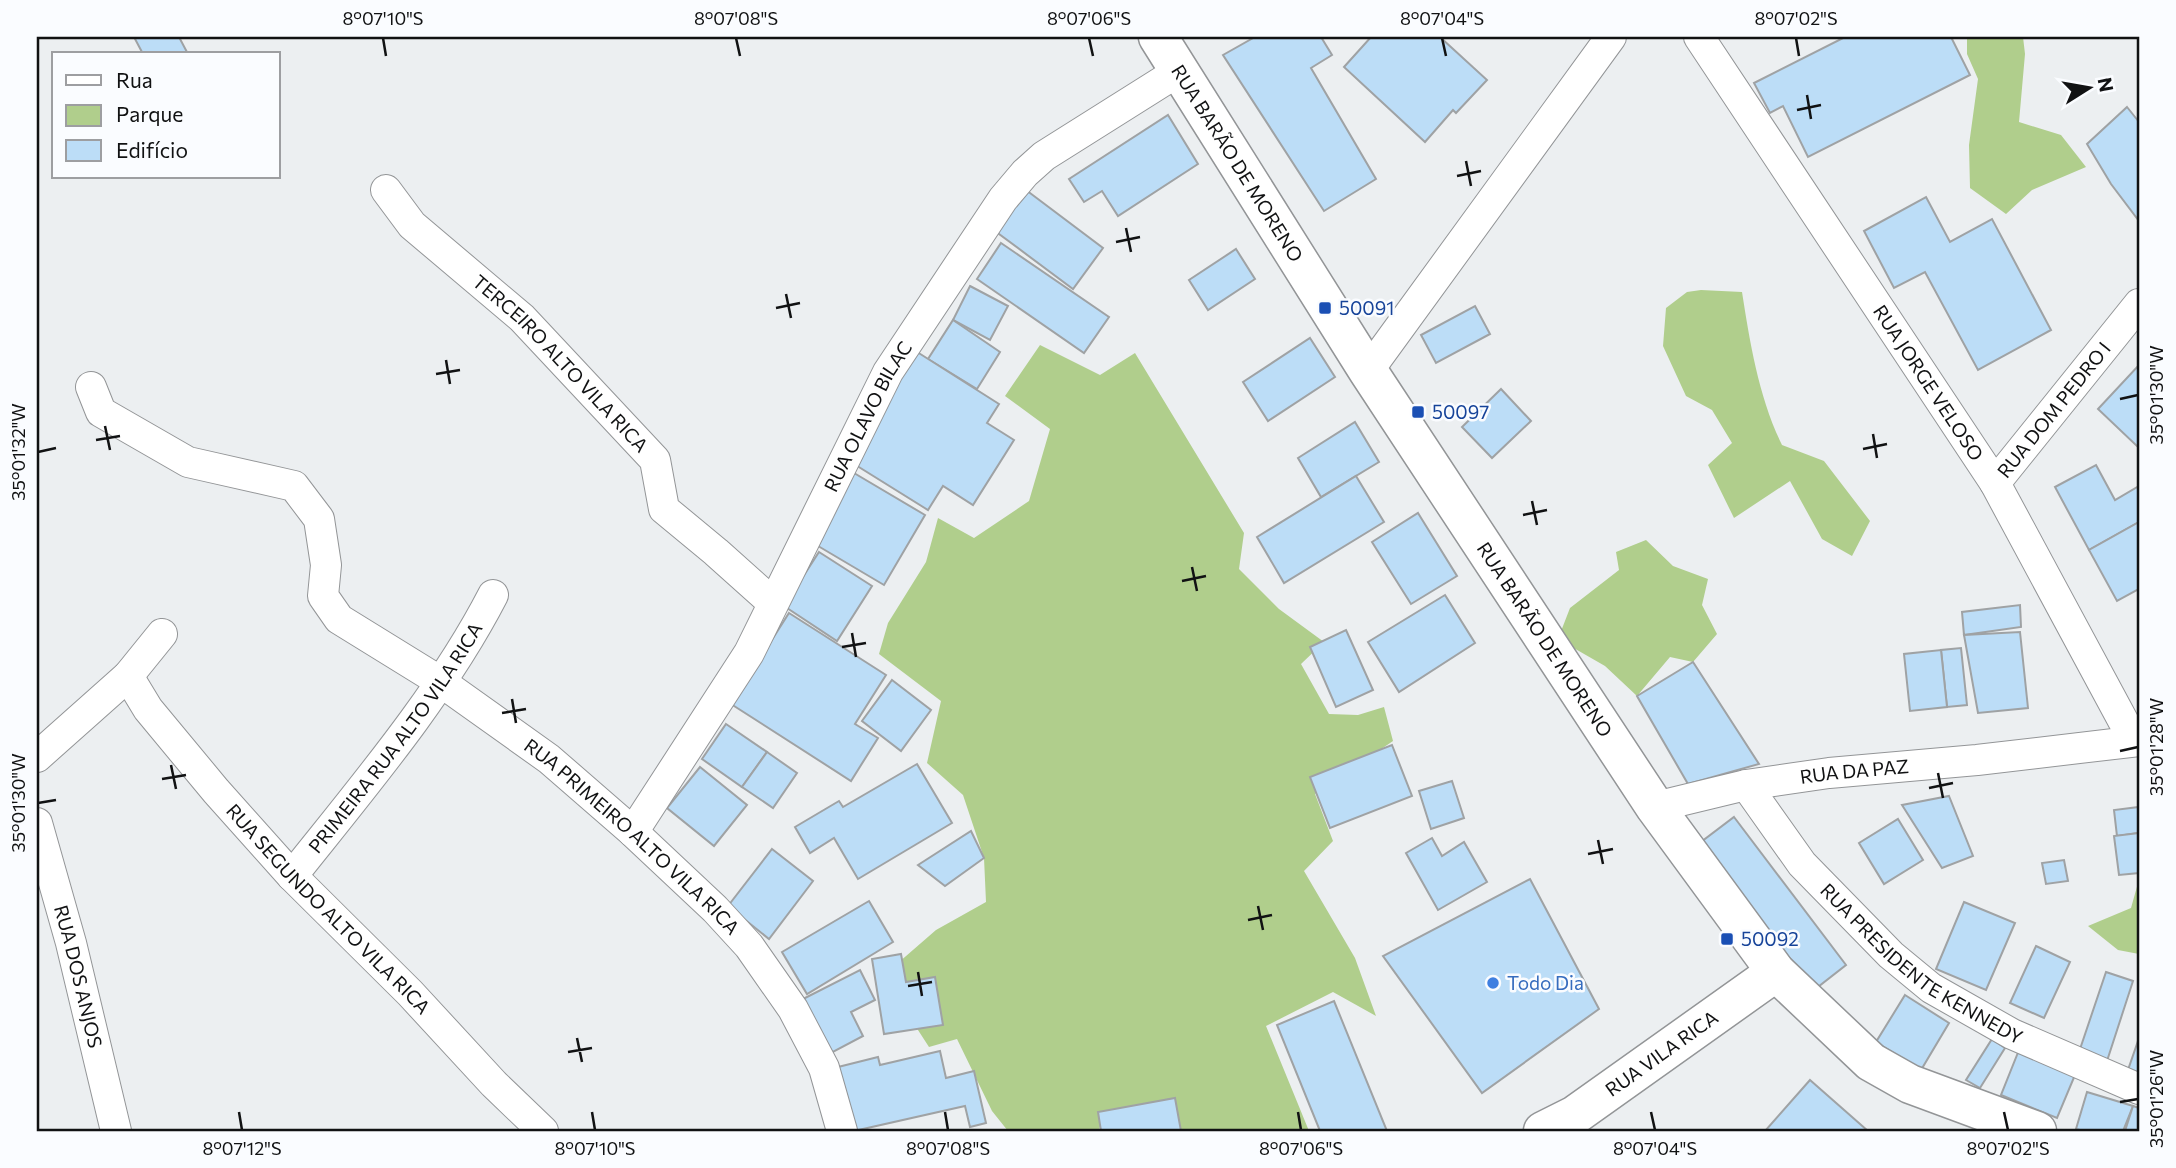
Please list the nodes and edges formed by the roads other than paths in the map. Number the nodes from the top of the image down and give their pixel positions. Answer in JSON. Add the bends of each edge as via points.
{"nodes":[{"id":1,"x":1158,"y":37,"type":"edge"},
{"id":2,"x":1611,"y":37,"type":"edge"},
{"id":3,"x":1699,"y":37,"type":"edge"},
{"id":4,"x":1179,"y":71,"type":"junction"},
{"id":5,"x":386,"y":190,"type":"dead end"},
{"id":6,"x":2139,"y":304,"type":"edge"},
{"id":7,"x":1368,"y":371,"type":"junction"},
{"id":8,"x":92,"y":387,"type":"dead end"},
{"id":9,"x":1995,"y":483,"type":"junction"},
{"id":10,"x":494,"y":595,"type":"dead end"},
{"id":11,"x":774,"y":603,"type":"junction"},
{"id":12,"x":162,"y":634,"type":"dead end"},
{"id":13,"x":128,"y":676,"type":"junction"},
{"id":14,"x":440,"y":682,"type":"junction"},
{"id":15,"x":2136,"y":741,"type":"edge"},
{"id":16,"x":37,"y":757,"type":"edge"},
{"id":17,"x":1746,"y":785,"type":"junction"},
{"id":18,"x":1655,"y":807,"type":"junction"},
{"id":19,"x":37,"y":823,"type":"edge"},
{"id":20,"x":633,"y":832,"type":"junction"},
{"id":21,"x":292,"y":876,"type":"junction"},
{"id":22,"x":1776,"y":972,"type":"junction"},
{"id":23,"x":2139,"y":1089,"type":"edge"},
{"id":24,"x":1567,"y":1126,"type":"edge"},
{"id":25,"x":116,"y":1131,"type":"edge"},
{"id":26,"x":543,"y":1131,"type":"edge"},
{"id":27,"x":842,"y":1131,"type":"edge"},
{"id":28,"x":2037,"y":1131,"type":"edge"}],
"edges":[{"from":1,"to":4,"type":"street","name":"RUA BARÃO DE MORENO"},
{"from":2,"to":7,"type":"street"},
{"from":3,"to":9,"type":"street","name":"RUA JORGE VELOSO"},
{"from":4,"to":7,"type":"street","name":"RUA BARÃO DE MORENO"},
{"from":4,"to":11,"type":"street","name":"RUA OLAVO BILAC","via":[[1044,156],[1003,199],[887,372]]},
{"from":5,"to":11,"type":"street","name":"TERCEIRO ALTO VILA RICA","via":[[411,225],[522,318],[655,460],[664,509]]},
{"from":6,"to":9,"type":"street","name":"RUA DOM PEDRO I"},
{"from":7,"to":18,"type":"street","name":"RUA BARÃO DE MORENO"},
{"from":8,"to":14,"type":"street","name":"RUA PRIMEIRO ALTO VILA RICA","via":[[102,412],[188,462],[294,486],[318,519],[326,565],[323,596],[339,620]]},
{"from":9,"to":15,"type":"street","name":"RUA JORGE VELOSO"},
{"from":10,"to":14,"type":"street","name":"PRIMEIRA RUA ALTO VILA RICA"},
{"from":11,"to":20,"type":"street","name":"RUA OLAVO BILAC","via":[[749,653]]},
{"from":12,"to":13,"type":"street"},
{"from":13,"to":16,"type":"street"},
{"from":13,"to":21,"type":"street","name":"RUA SEGUNDO ALTO VILA RICA","via":[[148,709]]},
{"from":14,"to":20,"type":"street","name":"RUA PRIMEIRO ALTO VILA RICA","via":[[550,758]]},
{"from":14,"to":21,"type":"street","name":"PRIMEIRA RUA ALTO VILA RICA"},
{"from":15,"to":17,"type":"street","name":"RUA DA PAZ"},
{"from":17,"to":18,"type":"street","name":"RUA DA PAZ"},
{"from":17,"to":23,"type":"street","name":"RUA PRESIDENTE KENNEDY","via":[[1802,864],[1891,955],[1931,988],[2012,1034]]},
{"from":18,"to":22,"type":"street","name":"RUA BARÃO DE MORENO"},
{"from":19,"to":25,"type":"street","name":"RUA DOS ANJOS"},
{"from":20,"to":27,"type":"street","name":"RUA PRIMEIRO ALTO VILA RICA","via":[[749,946],[793,1009],[824,1068]]},
{"from":21,"to":26,"type":"street","name":"RUA SEGUNDO ALTO VILA RICA"},
{"from":22,"to":24,"type":"street","name":"RUA VILA RICA"},
{"from":22,"to":28,"type":"street","name":"RUA BARÃO DE MORENO","via":[[1871,1062],[1910,1084]]}]}
